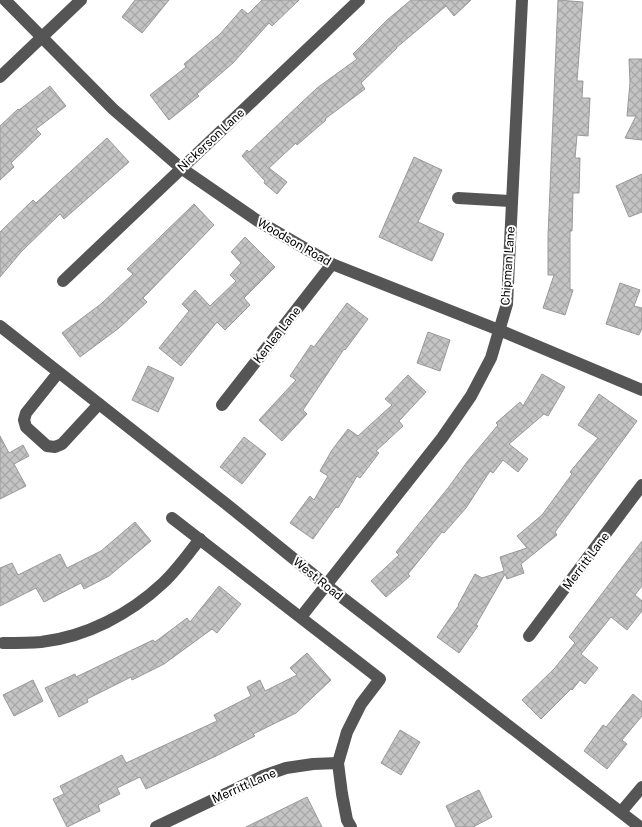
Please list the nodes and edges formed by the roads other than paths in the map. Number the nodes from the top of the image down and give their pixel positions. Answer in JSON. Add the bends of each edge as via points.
{"nodes":[{"id":1,"x":5,"y":0,"type":"edge"},
{"id":2,"x":81,"y":0,"type":"edge"},
{"id":3,"x":359,"y":0,"type":"edge"},
{"id":4,"x":522,"y":0,"type":"edge"},
{"id":5,"x":42,"y":38,"type":"junction"},
{"id":6,"x":0,"y":77,"type":"edge"},
{"id":7,"x":182,"y":168,"type":"junction"},
{"id":8,"x":458,"y":198,"type":"dead end"},
{"id":9,"x":512,"y":201,"type":"junction"},
{"id":10,"x":332,"y":264,"type":"junction"},
{"id":11,"x":63,"y":280,"type":"dead end"},
{"id":12,"x":0,"y":326,"type":"edge"},
{"id":13,"x":499,"y":330,"type":"junction"},
{"id":14,"x":58,"y":373,"type":"junction"},
{"id":15,"x":642,"y":390,"type":"edge"},
{"id":16,"x":99,"y":404,"type":"junction"},
{"id":17,"x":222,"y":405,"type":"dead end"},
{"id":18,"x":642,"y":485,"type":"edge"},
{"id":19,"x":172,"y":518,"type":"dead end"},
{"id":20,"x":200,"y":539,"type":"junction"},
{"id":21,"x":326,"y":585,"type":"junction"},
{"id":22,"x":301,"y":617,"type":"junction"},
{"id":23,"x":529,"y":636,"type":"dead end"},
{"id":24,"x":3,"y":643,"type":"dead end"},
{"id":25,"x":338,"y":763,"type":"junction"},
{"id":26,"x":642,"y":787,"type":"edge"},
{"id":27,"x":621,"y":812,"type":"junction"},
{"id":28,"x":156,"y":827,"type":"edge"},
{"id":29,"x":351,"y":827,"type":"edge"},
{"id":30,"x":640,"y":827,"type":"edge"}],
"edges":[{"from":1,"to":5,"type":"street","name":"Woodson Road"},
{"from":2,"to":5,"type":"street"},
{"from":3,"to":7,"type":"street","name":"Nickerson Lane"},
{"from":4,"to":9,"type":"street","name":"Chipman Lane"},
{"from":5,"to":6,"type":"street"},
{"from":5,"to":7,"type":"street","name":"Woodson Road","via":[[114,109]]},
{"from":7,"to":10,"type":"street","name":"Woodson Road","via":[[258,221]]},
{"from":7,"to":11,"type":"street","name":"Nickerson Lane"},
{"from":8,"to":9,"type":"street"},
{"from":9,"to":13,"type":"street","name":"Chipman Lane","via":[[507,304]]},
{"from":10,"to":13,"type":"street","name":"Woodson Road"},
{"from":10,"to":17,"type":"street","name":"Kenlea Lane"},
{"from":12,"to":14,"type":"street","name":"West Road"},
{"from":13,"to":15,"type":"street","name":"Woodson Road"},
{"from":13,"to":21,"type":"street","name":"Chipman Lane","via":[[491,358],[466,403]]},
{"from":14,"to":16,"type":"street","name":"West Road"},
{"from":14,"to":16,"type":"street","via":[[24,420],[26,427],[47,446],[62,444]]},
{"from":16,"to":21,"type":"street","name":"West Road"},
{"from":18,"to":23,"type":"street","name":"Merritt Lane"},
{"from":19,"to":20,"type":"street"},
{"from":20,"to":22,"type":"street"},
{"from":20,"to":24,"type":"street","via":[[164,583],[112,620],[80,633],[42,642]]},
{"from":21,"to":22,"type":"street","name":"Chipman Lane"},
{"from":21,"to":27,"type":"street","name":"West Road"},
{"from":22,"to":25,"type":"street","via":[[380,678],[361,704],[347,732]]},
{"from":25,"to":28,"type":"street","name":"Merritt Lane","via":[[286,768],[263,776]]},
{"from":25,"to":29,"type":"street","via":[[347,820]]},
{"from":26,"to":27,"type":"street"},
{"from":27,"to":30,"type":"street","name":"West Road"}]}
